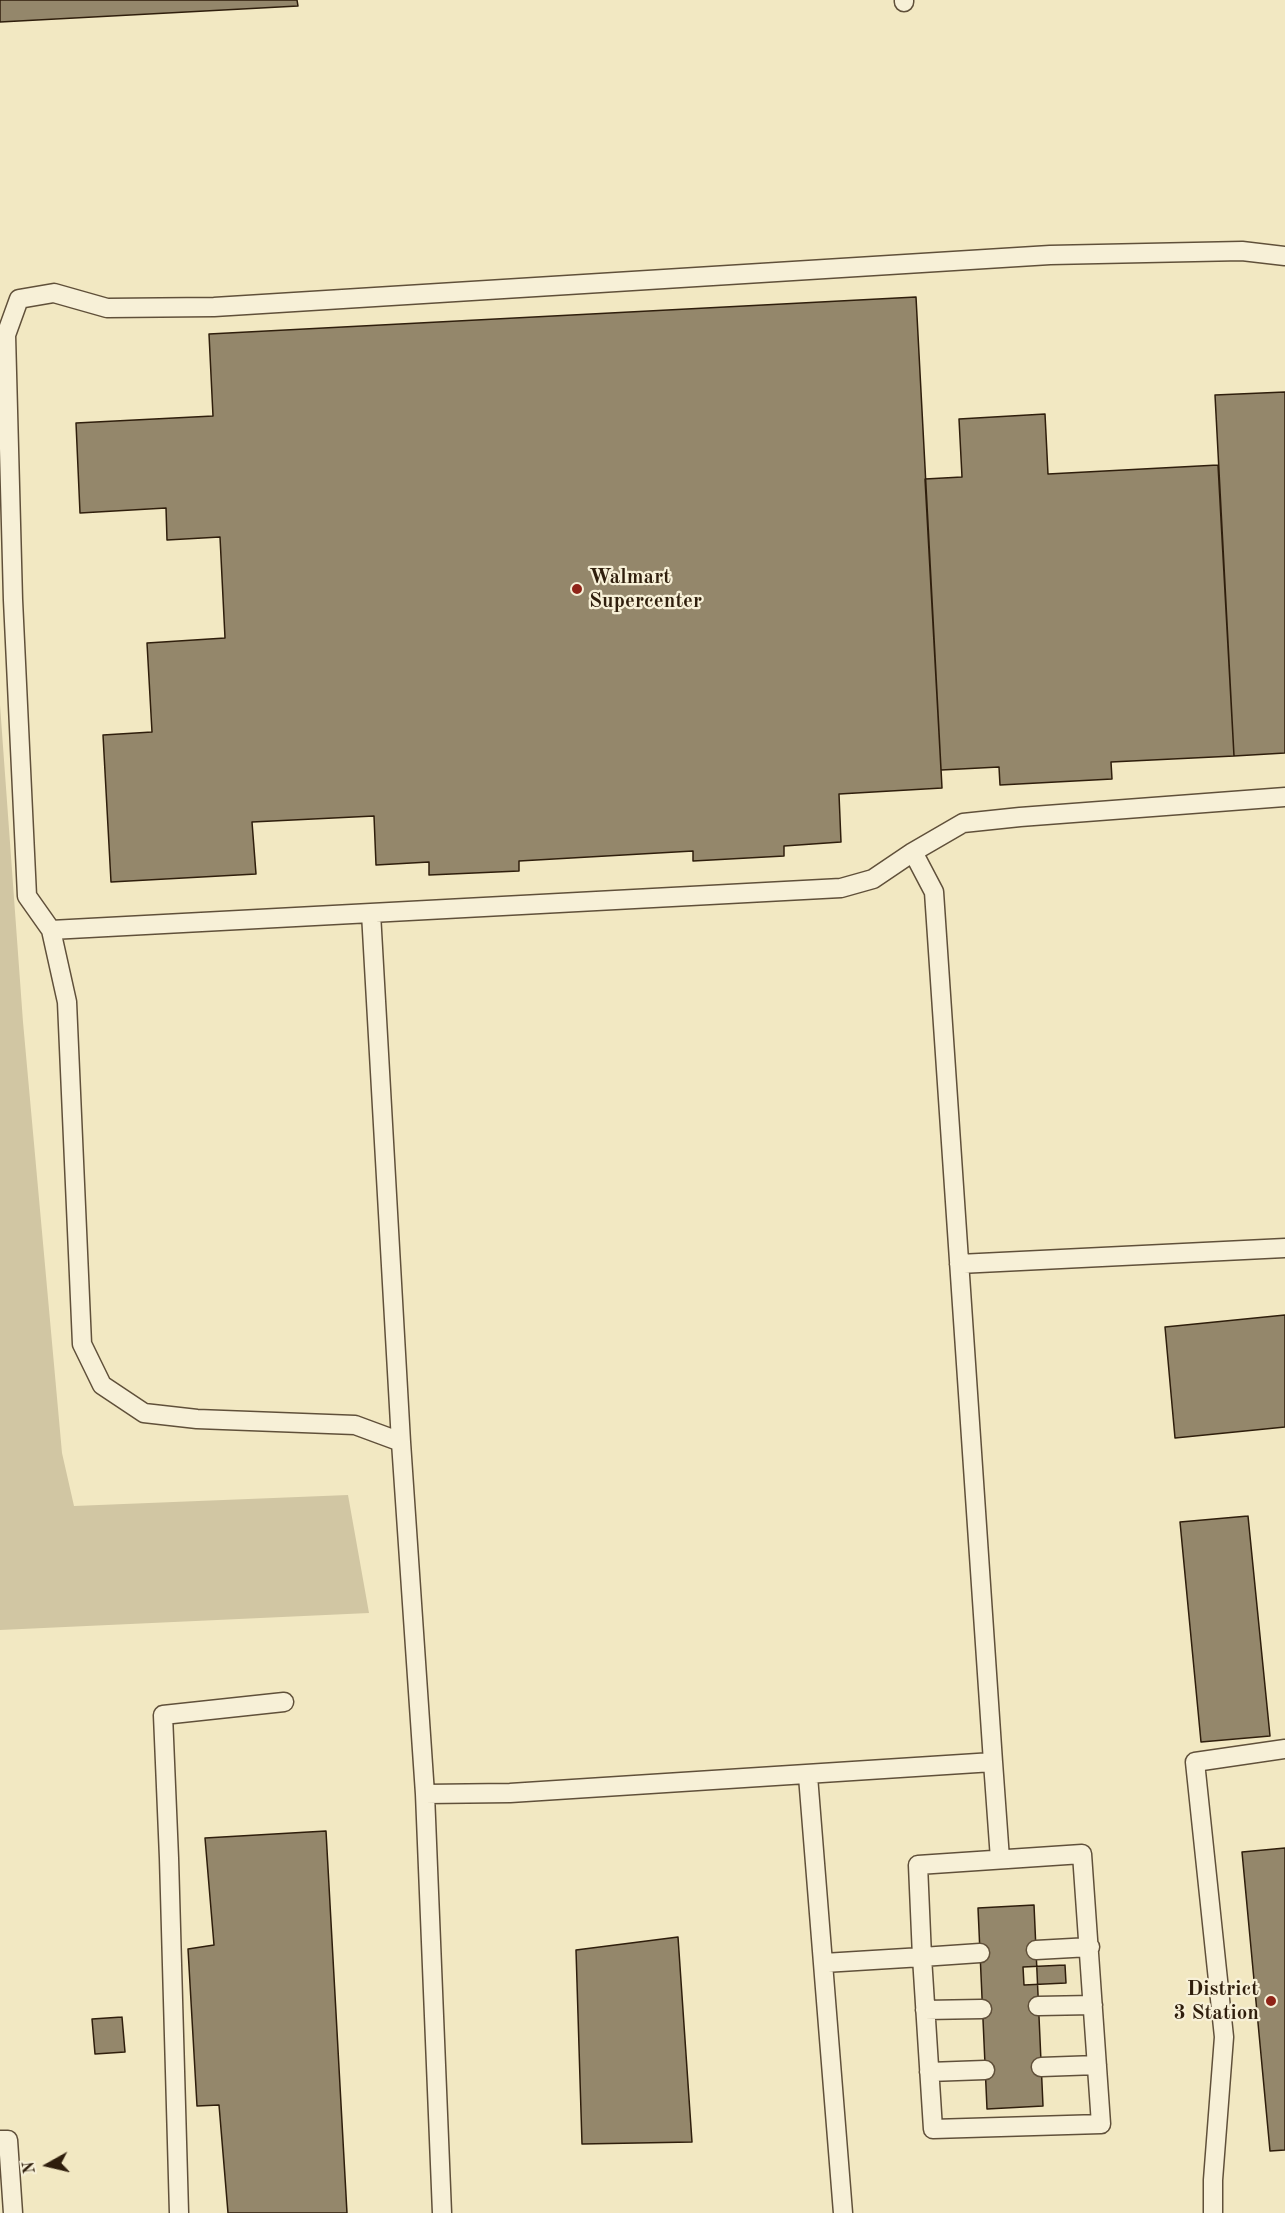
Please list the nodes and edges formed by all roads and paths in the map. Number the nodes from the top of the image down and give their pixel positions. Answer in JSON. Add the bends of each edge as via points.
{"nodes":[{"id":1,"x":1285,"y":256,"type":"edge"},
{"id":2,"x":1285,"y":797,"type":"edge"},
{"id":3,"x":914,"y":852,"type":"junction"},
{"id":4,"x":371,"y":913,"type":"junction"},
{"id":5,"x":51,"y":930,"type":"junction"},
{"id":6,"x":1285,"y":1248,"type":"edge"},
{"id":7,"x":959,"y":1264,"type":"junction"},
{"id":8,"x":401,"y":1442,"type":"junction"},
{"id":9,"x":284,"y":1702,"type":"dead end"},
{"id":10,"x":1285,"y":1749,"type":"edge"},
{"id":11,"x":993,"y":1762,"type":"junction"},
{"id":12,"x":808,"y":1776,"type":"junction"},
{"id":13,"x":424,"y":1794,"type":"junction"},
{"id":14,"x":1000,"y":1859,"type":"junction"},
{"id":15,"x":1090,"y":1947,"type":"junction"},
{"id":16,"x":1036,"y":1950,"type":"dead end"},
{"id":17,"x":980,"y":1953,"type":"dead end"},
{"id":18,"x":922,"y":1957,"type":"junction"},
{"id":19,"x":824,"y":1963,"type":"junction"},
{"id":20,"x":1094,"y":2005,"type":"junction"},
{"id":21,"x":1038,"y":2006,"type":"dead end"},
{"id":22,"x":982,"y":2009,"type":"dead end"},
{"id":23,"x":925,"y":2010,"type":"junction"},
{"id":24,"x":1097,"y":2065,"type":"junction"},
{"id":25,"x":1041,"y":2067,"type":"dead end"},
{"id":26,"x":985,"y":2070,"type":"dead end"},
{"id":27,"x":929,"y":2072,"type":"junction"},
{"id":28,"x":0,"y":2140,"type":"edge"},
{"id":29,"x":13,"y":2213,"type":"edge"},
{"id":30,"x":179,"y":2213,"type":"edge"},
{"id":31,"x":442,"y":2213,"type":"edge"},
{"id":32,"x":843,"y":2213,"type":"edge"},
{"id":33,"x":1213,"y":2213,"type":"edge"}],
"edges":[{"from":1,"to":5,"type":"lane","via":[[1242,250],[1050,255],[214,307],[107,309],[54,294],[19,299],[6,335],[27,896]]},
{"from":2,"to":3,"type":"lane","via":[[963,823]]},
{"from":3,"to":4,"type":"lane","via":[[873,879],[841,888]]},
{"from":3,"to":7,"type":"lane","via":[[934,891]]},
{"from":4,"to":5,"type":"lane"},
{"from":4,"to":8,"type":"lane"},
{"from":5,"to":8,"type":"lane","via":[[67,1002],[82,1344],[102,1385],[144,1413],[355,1425]]},
{"from":6,"to":7,"type":"lane"},
{"from":7,"to":11,"type":"lane"},
{"from":8,"to":13,"type":"lane"},
{"from":9,"to":30,"type":"lane","via":[[163,1715]]},
{"from":10,"to":33,"type":"lane","via":[[1194,1761],[1224,2037]]},
{"from":11,"to":12,"type":"lane"},
{"from":11,"to":14,"type":"lane"},
{"from":12,"to":13,"type":"lane","via":[[510,1793]]},
{"from":12,"to":19,"type":"lane"},
{"from":13,"to":31,"type":"lane"},
{"from":14,"to":15,"type":"lane","via":[[1082,1854]]},
{"from":14,"to":18,"type":"lane","via":[[918,1866]]},
{"from":15,"to":16,"type":"lane"},
{"from":15,"to":20,"type":"lane"},
{"from":17,"to":18,"type":"lane"},
{"from":18,"to":19,"type":"lane"},
{"from":18,"to":23,"type":"lane"},
{"from":19,"to":32,"type":"lane"},
{"from":20,"to":21,"type":"lane"},
{"from":20,"to":24,"type":"lane"},
{"from":22,"to":23,"type":"lane"},
{"from":23,"to":27,"type":"lane"},
{"from":24,"to":25,"type":"lane"},
{"from":24,"to":27,"type":"lane","via":[[1101,2124],[933,2129]]},
{"from":26,"to":27,"type":"lane"},
{"from":28,"to":29,"type":"lane","via":[[8,2140]]}]}
